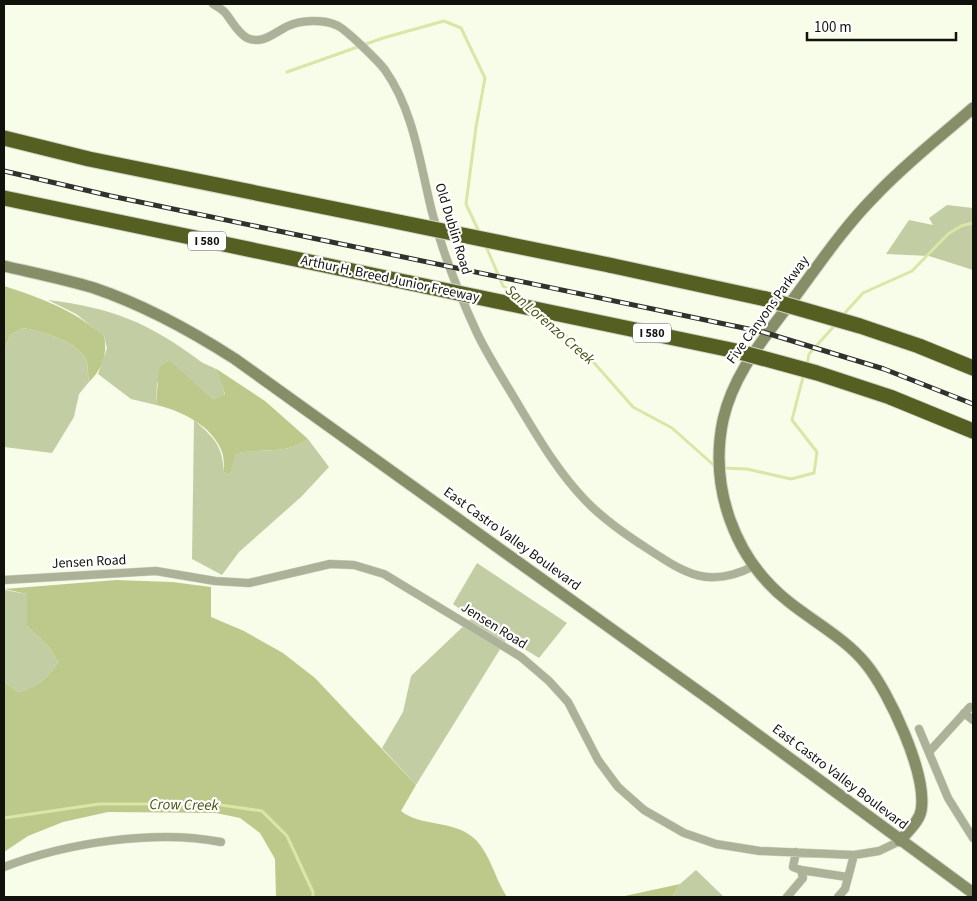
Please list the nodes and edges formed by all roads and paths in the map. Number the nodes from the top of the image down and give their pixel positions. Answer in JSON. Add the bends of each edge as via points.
{"nodes":[{"id":1,"x":214,"y":4,"type":"edge"},
{"id":2,"x":973,"y":108,"type":"edge"},
{"id":3,"x":4,"y":138,"type":"edge"},
{"id":4,"x":4,"y":198,"type":"edge"},
{"id":5,"x":4,"y":266,"type":"edge"},
{"id":6,"x":973,"y":368,"type":"edge"},
{"id":7,"x":973,"y":431,"type":"edge"},
{"id":8,"x":754,"y":566,"type":"junction"},
{"id":9,"x":4,"y":580,"type":"edge"},
{"id":10,"x":970,"y":707,"type":"dead end"},
{"id":11,"x":964,"y":714,"type":"junction"},
{"id":12,"x":973,"y":720,"type":"edge"},
{"id":13,"x":919,"y":729,"type":"dead end"},
{"id":14,"x":929,"y":752,"type":"junction"},
{"id":15,"x":973,"y":838,"type":"edge"},
{"id":16,"x":900,"y":840,"type":"junction"},
{"id":17,"x":221,"y":842,"type":"dead end"},
{"id":18,"x":796,"y":852,"type":"junction"},
{"id":19,"x":854,"y":855,"type":"junction"},
{"id":20,"x":4,"y":867,"type":"edge"},
{"id":21,"x":801,"y":870,"type":"junction"},
{"id":22,"x":846,"y":878,"type":"junction"},
{"id":23,"x":973,"y":893,"type":"edge"},
{"id":24,"x":787,"y":897,"type":"edge"},
{"id":25,"x":838,"y":897,"type":"edge"}],
"edges":[{"from":1,"to":8,"type":"street","name":"Old Dublin Road","via":[[226,12],[238,30],[248,38],[258,40],[301,22],[337,25],[383,68],[407,114],[432,212],[464,304],[478,334],[560,472],[606,519],[689,574],[704,578],[729,577]]},
{"from":2,"to":8,"type":"main road","name":"Five Canyons Parkway","via":[[894,176],[850,224],[750,357],[736,382],[726,409],[719,449],[721,485],[731,523]]},
{"from":3,"to":6,"type":"highway","bridge":true,"via":[[766,299],[839,319]]},
{"from":4,"to":7,"type":"highway","name":"Arthur H. Breed Junior Freeway","number":"I 580","bridge":true,"via":[[750,354],[890,397]]},
{"from":5,"to":16,"type":"main road","name":"East Castro Valley Boulevard","via":[[92,288],[128,301],[165,318],[226,354],[712,701]]},
{"from":8,"to":16,"type":"main road","name":"Five Canyons Parkway","via":[[782,596],[866,663],[898,717],[920,784],[921,811]]},
{"from":9,"to":18,"type":"street","name":"Jensen Road","via":[[156,571],[215,582],[249,583],[330,564],[354,565],[384,574],[521,657],[549,681],[568,702],[598,760],[618,787],[644,810],[684,833],[716,844],[760,851]]},
{"from":10,"to":11,"type":"street"},
{"from":11,"to":12,"type":"street"},
{"from":11,"to":14,"type":"street"},
{"from":13,"to":14,"type":"street"},
{"from":14,"to":15,"type":"street","via":[[952,806]]},
{"from":16,"to":19,"type":"street","name":"Jensen Road","via":[[879,851]]},
{"from":16,"to":23,"type":"main road","name":"East Castro Valley Boulevard"},
{"from":17,"to":20,"type":"street","via":[[178,837],[65,847]]},
{"from":18,"to":19,"type":"street","name":"Jensen Road"},
{"from":18,"to":21,"type":"street","via":[[793,868]]},
{"from":19,"to":22,"type":"street"},
{"from":21,"to":22,"type":"street"},
{"from":21,"to":24,"type":"street","via":[[803,878]]},
{"from":22,"to":25,"type":"street","via":[[845,889]]}]}
